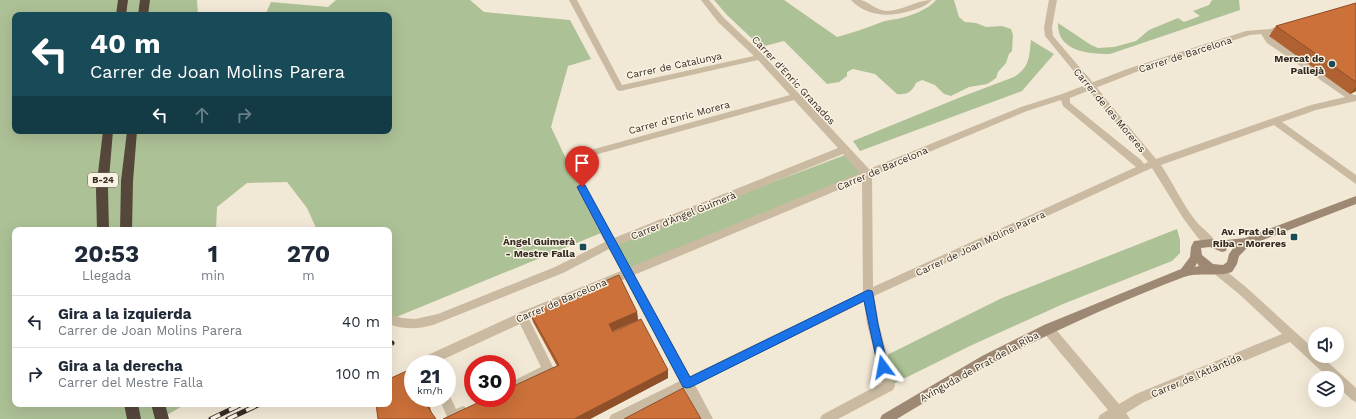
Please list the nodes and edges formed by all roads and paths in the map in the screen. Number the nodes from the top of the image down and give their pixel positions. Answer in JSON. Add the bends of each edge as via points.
{"nodes":[{"id":1,"x":123,"y":0,"type":"edge"},
{"id":2,"x":145,"y":0,"type":"edge"},
{"id":3,"x":573,"y":0,"type":"edge"},
{"id":4,"x":705,"y":0,"type":"edge"},
{"id":5,"x":855,"y":0,"type":"edge"},
{"id":6,"x":928,"y":0,"type":"edge"},
{"id":7,"x":1053,"y":0,"type":"edge"},
{"id":8,"x":121,"y":12,"type":"edge"},
{"id":9,"x":143,"y":12,"type":"edge"},
{"id":10,"x":1294,"y":24,"type":"edge"},
{"id":11,"x":1263,"y":32,"type":"junction"},
{"id":12,"x":760,"y":57,"type":"junction"},
{"id":13,"x":1065,"y":96,"type":"junction"},
{"id":14,"x":795,"y":97,"type":"junction"},
{"id":15,"x":1354,"y":98,"type":"edge"},
{"id":16,"x":1275,"y":121,"type":"junction"},
{"id":17,"x":108,"y":134,"type":"edge"},
{"id":18,"x":132,"y":134,"type":"edge"},
{"id":19,"x":843,"y":150,"type":"junction"},
{"id":20,"x":569,"y":159,"type":"dead end"},
{"id":21,"x":1154,"y":164,"type":"junction"},
{"id":22,"x":1142,"y":168,"type":"junction"},
{"id":23,"x":867,"y":174,"type":"junction"},
{"id":24,"x":1356,"y":180,"type":"edge"},
{"id":25,"x":582,"y":187,"type":"dead end"},
{"id":26,"x":1356,"y":200,"type":"edge"},
{"id":27,"x":1187,"y":218,"type":"junction"},
{"id":28,"x":103,"y":227,"type":"edge"},
{"id":29,"x":126,"y":227,"type":"edge"},
{"id":30,"x":1246,"y":242,"type":"junction"},
{"id":31,"x":612,"y":244,"type":"junction"},
{"id":32,"x":1214,"y":244,"type":"junction"},
{"id":33,"x":1196,"y":250,"type":"junction"},
{"id":34,"x":1231,"y":264,"type":"junction"},
{"id":35,"x":1214,"y":269,"type":"junction"},
{"id":36,"x":1185,"y":272,"type":"junction"},
{"id":37,"x":628,"y":273,"type":"junction"},
{"id":38,"x":1243,"y":291,"type":"junction"},
{"id":39,"x":868,"y":294,"type":"junction"},
{"id":40,"x":522,"y":316,"type":"junction"},
{"id":41,"x":392,"y":320,"type":"edge"},
{"id":42,"x":1048,"y":329,"type":"junction"},
{"id":43,"x":1291,"y":336,"type":"junction"},
{"id":44,"x":443,"y":355,"type":"edge"},
{"id":45,"x":1329,"y":371,"type":"edge"},
{"id":46,"x":687,"y":383,"type":"junction"},
{"id":47,"x":516,"y":385,"type":"edge"},
{"id":48,"x":1344,"y":385,"type":"edge"},
{"id":49,"x":1356,"y":396,"type":"edge"},
{"id":50,"x":132,"y":407,"type":"edge"},
{"id":51,"x":448,"y":407,"type":"edge"},
{"id":52,"x":472,"y":408,"type":"edge"},
{"id":53,"x":1121,"y":415,"type":"edge"},
{"id":54,"x":134,"y":419,"type":"edge"},
{"id":55,"x":615,"y":419,"type":"edge"},
{"id":56,"x":706,"y":419,"type":"edge"},
{"id":57,"x":826,"y":419,"type":"edge"},
{"id":58,"x":886,"y":419,"type":"edge"},
{"id":59,"x":1104,"y":419,"type":"edge"}],
"edges":[{"from":1,"to":8,"type":"highway"},
{"from":2,"to":9,"type":"highway"},
{"from":3,"to":12,"type":"street","name":"Carrer de Catalunya","via":[[620,88]]},
{"from":4,"to":12,"type":"street","name":"Carrer d'Enric Granados","via":[[721,20]]},
{"from":5,"to":6,"type":"street","via":[[883,14],[903,10]]},
{"from":7,"to":21,"type":"street","name":"Carrer de les Moreres","bridge":true,"via":[[1049,36]]},
{"from":10,"to":11,"type":"street","name":"Carrer de Barcelona"},
{"from":11,"to":13,"type":"street","name":"Carrer de Barcelona","via":[[1249,33],[1133,70]]},
{"from":11,"to":15,"type":"street","via":[[1270,41]]},
{"from":12,"to":14,"type":"street","name":"Carrer d'Enric Granados"},
{"from":13,"to":22,"type":"street","via":[[1066,104],[1138,162]]},
{"from":13,"to":23,"type":"street","name":"Carrer de Barcelona","via":[[1024,109]]},
{"from":14,"to":19,"type":"street","name":"Carrer d'Enric Granados"},
{"from":14,"to":20,"type":"street","name":"Carrer d'Enric Morera"},
{"from":15,"to":16,"type":"street","name":"Carrer de Joan Molins Parera","via":[[1314,107]]},
{"from":16,"to":21,"type":"street","name":"Carrer de Joan Molins Parera"},
{"from":16,"to":24,"type":"street"},
{"from":17,"to":28,"type":"highway","number":"B-24","via":[[102,190]]},
{"from":18,"to":29,"type":"highway","number":"B-24","via":[[126,181]]},
{"from":19,"to":23,"type":"street","name":"Carrer d'Enric Granados"},
{"from":19,"to":31,"type":"street","name":"Carrer d'Àngel Guimerà"},
{"from":21,"to":22,"type":"street","name":"Carrer de Joan Molins Parera"},
{"from":21,"to":27,"type":"street","name":"Carrer de les Moreres"},
{"from":22,"to":39,"type":"street","name":"Carrer de Joan Molins Parera"},
{"from":23,"to":37,"type":"street","name":"Carrer de Barcelona"},
{"from":23,"to":39,"type":"street"},
{"from":25,"to":31,"type":"street"},
{"from":26,"to":30,"type":"main road"},
{"from":27,"to":32,"type":"street","name":"Carrer de les Moreres","via":[[1203,237]]},
{"from":27,"to":33,"type":"street","name":"Carrer de les Moreres"},
{"from":30,"to":32,"type":"main road"},
{"from":30,"to":34,"type":"main road","via":[[1234,254]]},
{"from":31,"to":37,"type":"street"},
{"from":31,"to":41,"type":"street","name":"Carrer d'Àngel Guimerà","via":[[559,270],[426,323],[400,324]]},
{"from":32,"to":33,"type":"main road","via":[[1202,243]]},
{"from":32,"to":34,"type":"main road","via":[[1227,252]]},
{"from":33,"to":35,"type":"main road","via":[[1200,261]]},
{"from":33,"to":36,"type":"main road"},
{"from":34,"to":35,"type":"main road","via":[[1223,270]]},
{"from":34,"to":38,"type":"street"},
{"from":35,"to":36,"type":"main road","name":"Avinguda de Prat de la Riba"},
{"from":35,"to":38,"type":"street"},
{"from":36,"to":42,"type":"main road","name":"Avinguda de Prat de la Riba"},
{"from":37,"to":40,"type":"street","name":"Carrer de Barcelona"},
{"from":37,"to":46,"type":"street"},
{"from":38,"to":43,"type":"street"},
{"from":39,"to":46,"type":"street","name":"Carrer de Joan Molins Parera"},
{"from":39,"to":57,"type":"street","via":[[889,386]]},
{"from":40,"to":44,"type":"street","name":"Carrer de Barcelona"},
{"from":40,"to":47,"type":"street","via":[[548,369]]},
{"from":42,"to":53,"type":"street"},
{"from":42,"to":58,"type":"main road","name":"Avinguda de Prat de la Riba","via":[[986,360]]},
{"from":43,"to":45,"type":"street"},
{"from":43,"to":53,"type":"street","name":"Carrer de l'Atlàntida","via":[[1140,398]]},
{"from":46,"to":55,"type":"street","name":"Carrer de Joan Molins Parera"},
{"from":46,"to":56,"type":"street"},
{"from":48,"to":49,"type":"street"},
{"from":50,"to":54,"type":"highway"},
{"from":51,"to":52,"type":"street","via":[[453,417]]},
{"from":53,"to":59,"type":"street","name":"Carrer de l'Atlàntida"}]}
